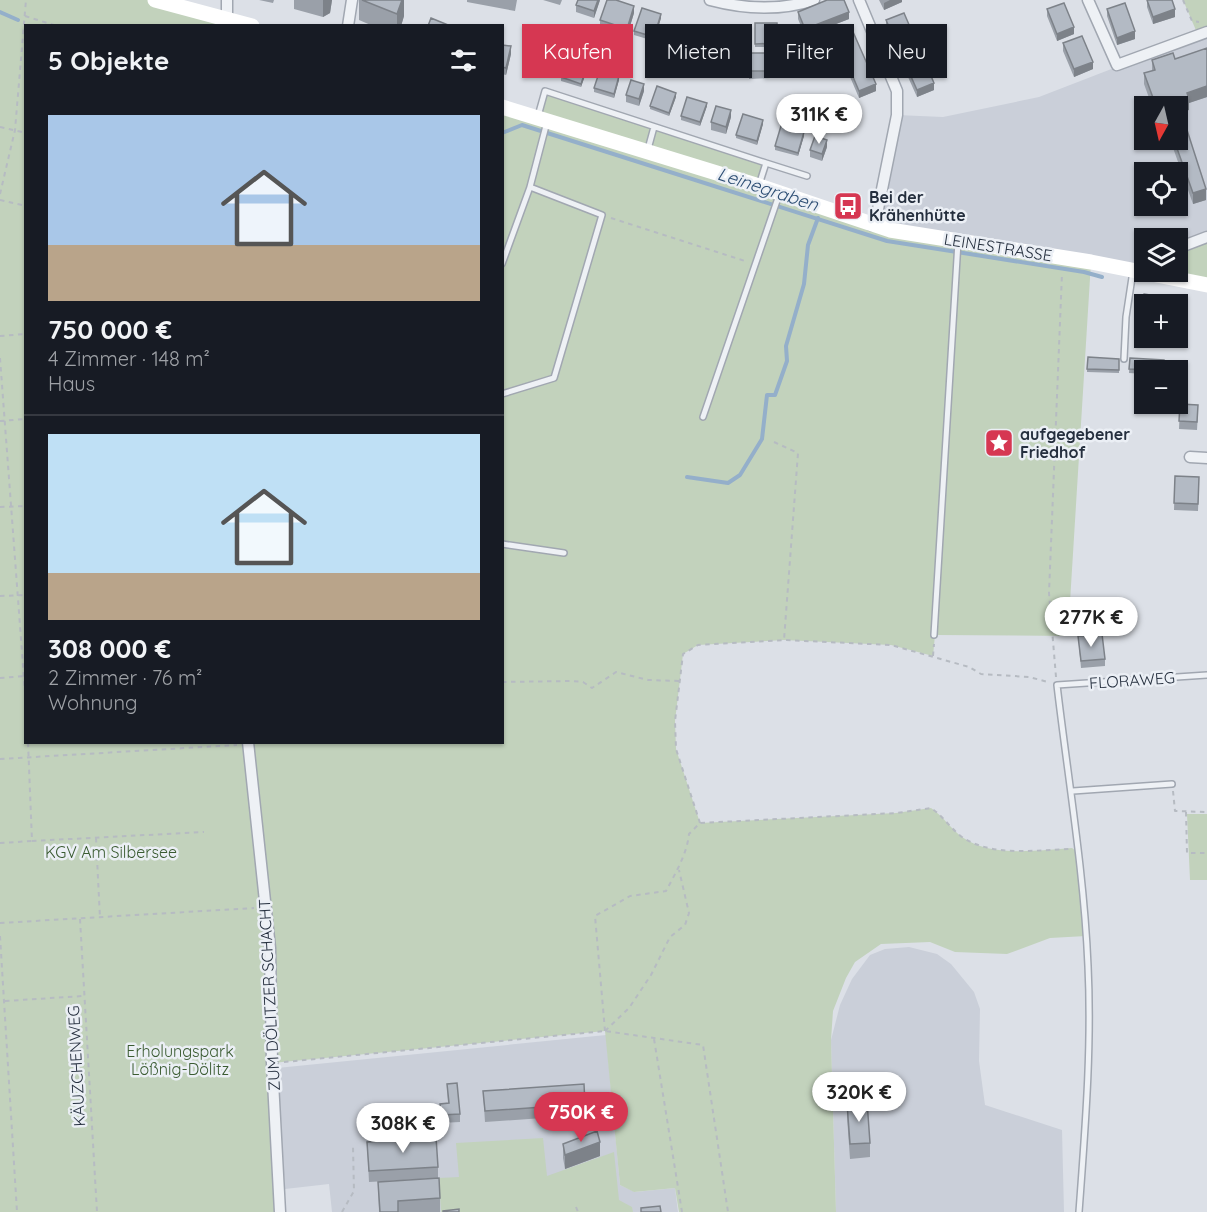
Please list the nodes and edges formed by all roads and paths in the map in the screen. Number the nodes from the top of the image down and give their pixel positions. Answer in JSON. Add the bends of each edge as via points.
{"nodes":[{"id":1,"x":26,"y":0,"type":"edge"},
{"id":2,"x":155,"y":0,"type":"edge"},
{"id":3,"x":227,"y":0,"type":"edge"},
{"id":4,"x":352,"y":0,"type":"edge"},
{"id":5,"x":710,"y":0,"type":"edge"},
{"id":6,"x":814,"y":0,"type":"edge"},
{"id":7,"x":859,"y":0,"type":"edge"},
{"id":8,"x":1088,"y":0,"type":"edge"},
{"id":9,"x":1183,"y":0,"type":"edge"},
{"id":10,"x":735,"y":3,"type":"edge"},
{"id":11,"x":25,"y":16,"type":"junction"},
{"id":12,"x":227,"y":19,"type":"junction"},
{"id":13,"x":1192,"y":21,"type":"dead end"},
{"id":14,"x":24,"y":24,"type":"edge"},
{"id":15,"x":51,"y":24,"type":"edge"},
{"id":16,"x":245,"y":24,"type":"edge"},
{"id":17,"x":348,"y":24,"type":"edge"},
{"id":18,"x":24,"y":27,"type":"edge"},
{"id":19,"x":1207,"y":32,"type":"edge"},
{"id":20,"x":504,"y":107,"type":"edge"},
{"id":21,"x":543,"y":125,"type":"junction"},
{"id":22,"x":0,"y":127,"type":"edge"},
{"id":23,"x":654,"y":127,"type":"junction"},
{"id":24,"x":15,"y":130,"type":"junction"},
{"id":25,"x":24,"y":132,"type":"edge"},
{"id":26,"x":647,"y":151,"type":"junction"},
{"id":27,"x":766,"y":164,"type":"junction"},
{"id":28,"x":807,"y":176,"type":"dead end"},
{"id":29,"x":759,"y":186,"type":"junction"},
{"id":30,"x":530,"y":187,"type":"junction"},
{"id":31,"x":0,"y":194,"type":"edge"},
{"id":32,"x":0,"y":200,"type":"edge"},
{"id":33,"x":777,"y":200,"type":"junction"},
{"id":34,"x":24,"y":206,"type":"edge"},
{"id":35,"x":602,"y":215,"type":"junction"},
{"id":36,"x":871,"y":225,"type":"junction"},
{"id":37,"x":1207,"y":237,"type":"edge"},
{"id":38,"x":958,"y":244,"type":"junction"},
{"id":39,"x":1188,"y":244,"type":"edge"},
{"id":40,"x":504,"y":258,"type":"edge"},
{"id":41,"x":754,"y":264,"type":"junction"},
{"id":42,"x":1133,"y":270,"type":"joint"},
{"id":43,"x":1062,"y":274,"type":"dead end"},
{"id":44,"x":1188,"y":280,"type":"edge"},
{"id":45,"x":1207,"y":285,"type":"edge"},
{"id":46,"x":24,"y":334,"type":"edge"},
{"id":47,"x":0,"y":336,"type":"edge"},
{"id":48,"x":0,"y":358,"type":"edge"},
{"id":49,"x":1124,"y":359,"type":"dead end"},
{"id":50,"x":504,"y":393,"type":"edge"},
{"id":51,"x":703,"y":417,"type":"dead end"},
{"id":52,"x":24,"y":419,"type":"edge"},
{"id":53,"x":0,"y":421,"type":"edge"},
{"id":54,"x":5,"y":421,"type":"junction"},
{"id":55,"x":774,"y":442,"type":"dead end"},
{"id":56,"x":1190,"y":457,"type":"dead end"},
{"id":57,"x":1207,"y":458,"type":"edge"},
{"id":58,"x":24,"y":506,"type":"edge"},
{"id":59,"x":0,"y":507,"type":"edge"},
{"id":60,"x":10,"y":507,"type":"junction"},
{"id":61,"x":504,"y":544,"type":"edge"},
{"id":62,"x":564,"y":553,"type":"dead end"},
{"id":63,"x":17,"y":595,"type":"junction"},
{"id":64,"x":24,"y":595,"type":"edge"},
{"id":65,"x":0,"y":596,"type":"edge"},
{"id":66,"x":934,"y":634,"type":"joint"},
{"id":67,"x":784,"y":640,"type":"junction"},
{"id":68,"x":933,"y":656,"type":"junction"},
{"id":69,"x":1207,"y":675,"type":"edge"},
{"id":70,"x":24,"y":676,"type":"edge"},
{"id":71,"x":0,"y":678,"type":"edge"},
{"id":72,"x":681,"y":681,"type":"junction"},
{"id":73,"x":504,"y":682,"type":"edge"},
{"id":74,"x":1057,"y":685,"type":"junction"},
{"id":75,"x":28,"y":744,"type":"edge"},
{"id":76,"x":232,"y":744,"type":"edge"},
{"id":77,"x":248,"y":744,"type":"edge"},
{"id":78,"x":30,"y":757,"type":"junction"},
{"id":79,"x":0,"y":759,"type":"edge"},
{"id":80,"x":1172,"y":784,"type":"joint"},
{"id":81,"x":1073,"y":791,"type":"junction"},
{"id":82,"x":1186,"y":812,"type":"junction"},
{"id":83,"x":1207,"y":812,"type":"edge"},
{"id":84,"x":700,"y":823,"type":"junction"},
{"id":85,"x":204,"y":832,"type":"dead end"},
{"id":86,"x":96,"y":838,"type":"junction"},
{"id":87,"x":32,"y":841,"type":"junction"},
{"id":88,"x":0,"y":843,"type":"edge"},
{"id":89,"x":1207,"y":853,"type":"edge"},
{"id":90,"x":1080,"y":854,"type":"junction"},
{"id":91,"x":678,"y":868,"type":"junction"},
{"id":92,"x":266,"y":907,"type":"junction"},
{"id":93,"x":100,"y":918,"type":"junction"},
{"id":94,"x":80,"y":919,"type":"junction"},
{"id":95,"x":0,"y":923,"type":"edge"},
{"id":96,"x":0,"y":936,"type":"edge"},
{"id":97,"x":84,"y":996,"type":"junction"},
{"id":98,"x":5,"y":1001,"type":"junction"},
{"id":99,"x":605,"y":1031,"type":"junction"},
{"id":100,"x":654,"y":1038,"type":"junction"},
{"id":101,"x":272,"y":1063,"type":"junction"},
{"id":102,"x":353,"y":1147,"type":"dead end"},
{"id":103,"x":576,"y":1207,"type":"dead end"},
{"id":104,"x":17,"y":1212,"type":"edge"},
{"id":105,"x":97,"y":1212,"type":"edge"},
{"id":106,"x":280,"y":1212,"type":"edge"},
{"id":107,"x":342,"y":1212,"type":"edge"},
{"id":108,"x":578,"y":1212,"type":"edge"},
{"id":109,"x":682,"y":1212,"type":"edge"},
{"id":110,"x":728,"y":1212,"type":"edge"},
{"id":111,"x":1079,"y":1212,"type":"edge"}],
"edges":[{"from":1,"to":11,"type":"path"},
{"from":2,"to":12,"type":"main road"},
{"from":3,"to":12,"type":"street"},
{"from":4,"to":17,"type":"street"},
{"from":5,"to":10,"type":"street"},
{"from":6,"to":10,"type":"street","via":[[780,7]]},
{"from":7,"to":36,"type":"street","via":[[893,78],[898,104],[877,214]]},
{"from":8,"to":19,"type":"street","via":[[1117,65]]},
{"from":9,"to":13,"type":"path"},
{"from":11,"to":14,"type":"path"},
{"from":11,"to":15,"type":"path"},
{"from":12,"to":16,"type":"main road"},
{"from":18,"to":24,"type":"path"},
{"from":20,"to":21,"type":"main road","name":"LEINESTRASSE"},
{"from":21,"to":23,"type":"lane","via":[[545,91]]},
{"from":21,"to":26,"type":"main road","name":"LEINESTRASSE"},
{"from":21,"to":30,"type":"lane"},
{"from":22,"to":24,"type":"path"},
{"from":23,"to":26,"type":"lane"},
{"from":23,"to":27,"type":"lane"},
{"from":24,"to":25,"type":"path"},
{"from":24,"to":31,"type":"path"},
{"from":26,"to":29,"type":"main road","name":"LEINESTRASSE"},
{"from":27,"to":28,"type":"lane"},
{"from":27,"to":29,"type":"lane"},
{"from":29,"to":33,"type":"main road","name":"LEINESTRASSE"},
{"from":30,"to":35,"type":"lane"},
{"from":30,"to":40,"type":"lane"},
{"from":32,"to":34,"type":"path"},
{"from":33,"to":36,"type":"main road","name":"LEINESTRASSE"},
{"from":33,"to":41,"type":"lane"},
{"from":35,"to":41,"type":"path"},
{"from":35,"to":50,"type":"lane","via":[[554,378]]},
{"from":36,"to":38,"type":"main road","name":"LEINESTRASSE"},
{"from":37,"to":39,"type":"street"},
{"from":38,"to":42,"type":"main road","name":"LEINESTRASSE"},
{"from":38,"to":66,"type":"lane"},
{"from":41,"to":51,"type":"lane"},
{"from":42,"to":49,"type":"lane"},
{"from":43,"to":74,"type":"path","via":[[1049,593]]},
{"from":44,"to":45,"type":"main road","name":"LEINESTRASSE"},
{"from":46,"to":47,"type":"path"},
{"from":48,"to":54,"type":"path"},
{"from":52,"to":54,"type":"path"},
{"from":53,"to":54,"type":"path"},
{"from":54,"to":60,"type":"path"},
{"from":55,"to":67,"type":"path","via":[[798,453]]},
{"from":56,"to":57,"type":"street"},
{"from":58,"to":60,"type":"path"},
{"from":59,"to":60,"type":"path"},
{"from":60,"to":63,"type":"path"},
{"from":61,"to":62,"type":"lane"},
{"from":63,"to":64,"type":"path"},
{"from":63,"to":65,"type":"path"},
{"from":63,"to":70,"type":"path"},
{"from":66,"to":68,"type":"path"},
{"from":67,"to":68,"type":"path","via":[[891,645]]},
{"from":67,"to":72,"type":"path","via":[[698,645],[683,654]]},
{"from":68,"to":74,"type":"path","via":[[981,674],[1029,677]]},
{"from":69,"to":74,"type":"lane","name":"FLORAWEG"},
{"from":70,"to":71,"type":"path"},
{"from":72,"to":73,"type":"path","via":[[664,682],[616,672],[592,688],[572,681]]},
{"from":72,"to":84,"type":"path","via":[[675,721],[676,749]]},
{"from":74,"to":81,"type":"lane"},
{"from":75,"to":78,"type":"path"},
{"from":76,"to":78,"type":"path"},
{"from":77,"to":92,"type":"street","name":"ZUM DÖLITZER SCHACHT"},
{"from":78,"to":79,"type":"path"},
{"from":78,"to":87,"type":"path"},
{"from":80,"to":81,"type":"lane"},
{"from":80,"to":82,"type":"path","via":[[1175,811]]},
{"from":81,"to":90,"type":"lane"},
{"from":82,"to":83,"type":"path"},
{"from":82,"to":89,"type":"path","via":[[1187,853]]},
{"from":84,"to":90,"type":"path","via":[[931,808],[963,838],[976,843],[1001,849],[1072,848]]},
{"from":84,"to":91,"type":"path","via":[[689,834]]},
{"from":85,"to":86,"type":"path"},
{"from":86,"to":87,"type":"path"},
{"from":86,"to":93,"type":"path"},
{"from":87,"to":88,"type":"path"},
{"from":90,"to":111,"type":"lane","via":[[1090,1013]]},
{"from":91,"to":99,"type":"path","via":[[689,914],[685,925],[670,937],[629,1008]]},
{"from":91,"to":99,"type":"path","via":[[666,891],[630,896],[596,916]]},
{"from":92,"to":93,"type":"path"},
{"from":92,"to":101,"type":"street","name":"ZUM DÖLITZER SCHACHT"},
{"from":93,"to":94,"type":"path"},
{"from":94,"to":95,"type":"path"},
{"from":94,"to":97,"type":"path","name":"KÄUZCHENWEG"},
{"from":96,"to":98,"type":"path"},
{"from":97,"to":98,"type":"path"},
{"from":97,"to":105,"type":"path","name":"KÄUZCHENWEG"},
{"from":98,"to":104,"type":"path"},
{"from":99,"to":100,"type":"path"},
{"from":99,"to":101,"type":"path"},
{"from":100,"to":109,"type":"path"},
{"from":100,"to":110,"type":"path","via":[[703,1045]]},
{"from":101,"to":106,"type":"street","name":"ZUM DÖLITZER SCHACHT"},
{"from":102,"to":107,"type":"path","via":[[354,1191]]},
{"from":103,"to":108,"type":"path"}]}
